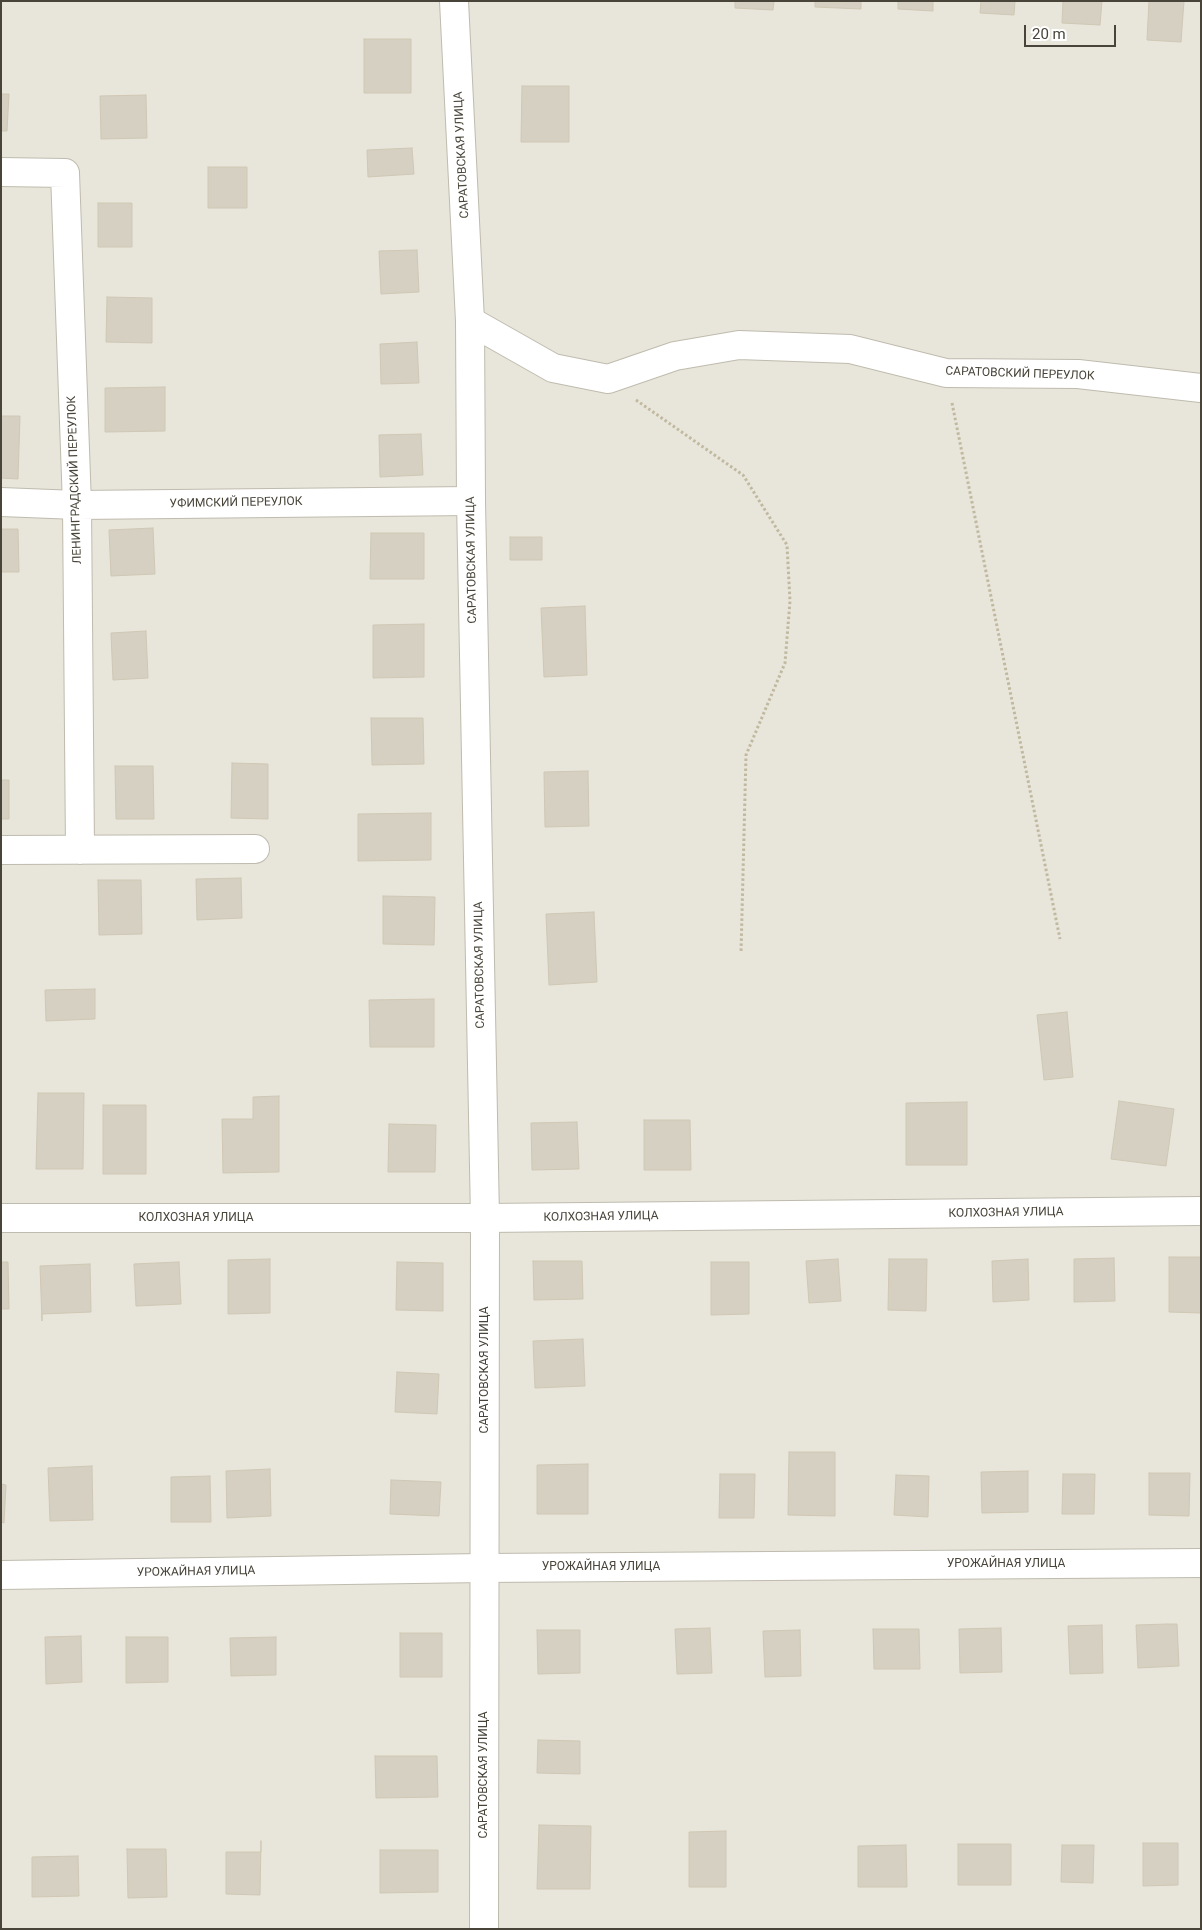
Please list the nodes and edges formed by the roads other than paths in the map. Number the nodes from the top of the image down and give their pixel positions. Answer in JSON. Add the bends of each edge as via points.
{"nodes":[{"id":1,"x":454,"y":1,"type":"edge"},
{"id":2,"x":1,"y":172,"type":"edge"},
{"id":3,"x":470,"y":320,"type":"junction"},
{"id":4,"x":1201,"y":388,"type":"edge"},
{"id":5,"x":471,"y":501,"type":"junction"},
{"id":6,"x":1,"y":502,"type":"edge"},
{"id":7,"x":77,"y":505,"type":"junction"},
{"id":8,"x":255,"y":849,"type":"dead end"},
{"id":9,"x":1,"y":850,"type":"edge"},
{"id":10,"x":80,"y":850,"type":"junction"},
{"id":11,"x":1201,"y":1211,"type":"edge"},
{"id":12,"x":1,"y":1218,"type":"edge"},
{"id":13,"x":486,"y":1218,"type":"junction"},
{"id":14,"x":1201,"y":1563,"type":"edge"},
{"id":15,"x":484,"y":1568,"type":"junction"},
{"id":16,"x":1,"y":1575,"type":"edge"},
{"id":17,"x":484,"y":1929,"type":"edge"}],
"edges":[{"from":1,"to":3,"type":"street","name":"САРАТОВСКАЯ УЛИЦА"},
{"from":2,"to":7,"type":"street","name":"ЛЕНИНГРАДСКИЙ ПЕРЕУЛОК","via":[[65,174]]},
{"from":3,"to":4,"type":"street","name":"САРАТОВСКИЙ ПЕРЕУЛОК","via":[[553,368],[608,380],[675,356],[739,345],[850,349],[946,373],[1078,374]]},
{"from":3,"to":5,"type":"street","name":"САРАТОВСКАЯ УЛИЦА"},
{"from":5,"to":7,"type":"street","name":"УФИМСКИЙ ПЕРЕУЛОК"},
{"from":5,"to":13,"type":"street","name":"САРАТОВСКАЯ УЛИЦА"},
{"from":6,"to":7,"type":"street","name":"УФИМСКИЙ ПЕРЕУЛОК"},
{"from":7,"to":10,"type":"street","name":"ЛЕНИНГРАДСКИЙ ПЕРЕУЛОК"},
{"from":8,"to":10,"type":"street"},
{"from":9,"to":10,"type":"street"},
{"from":11,"to":13,"type":"street","name":"КОЛХОЗНАЯ УЛИЦА"},
{"from":12,"to":13,"type":"street","name":"КОЛХОЗНАЯ УЛИЦА"},
{"from":13,"to":15,"type":"street","name":"САРАТОВСКАЯ УЛИЦА"},
{"from":14,"to":15,"type":"street","name":"УРОЖАЙНАЯ УЛИЦА"},
{"from":15,"to":16,"type":"street","name":"УРОЖАЙНАЯ УЛИЦА"},
{"from":15,"to":17,"type":"street","name":"САРАТОВСКАЯ УЛИЦА"}]}
